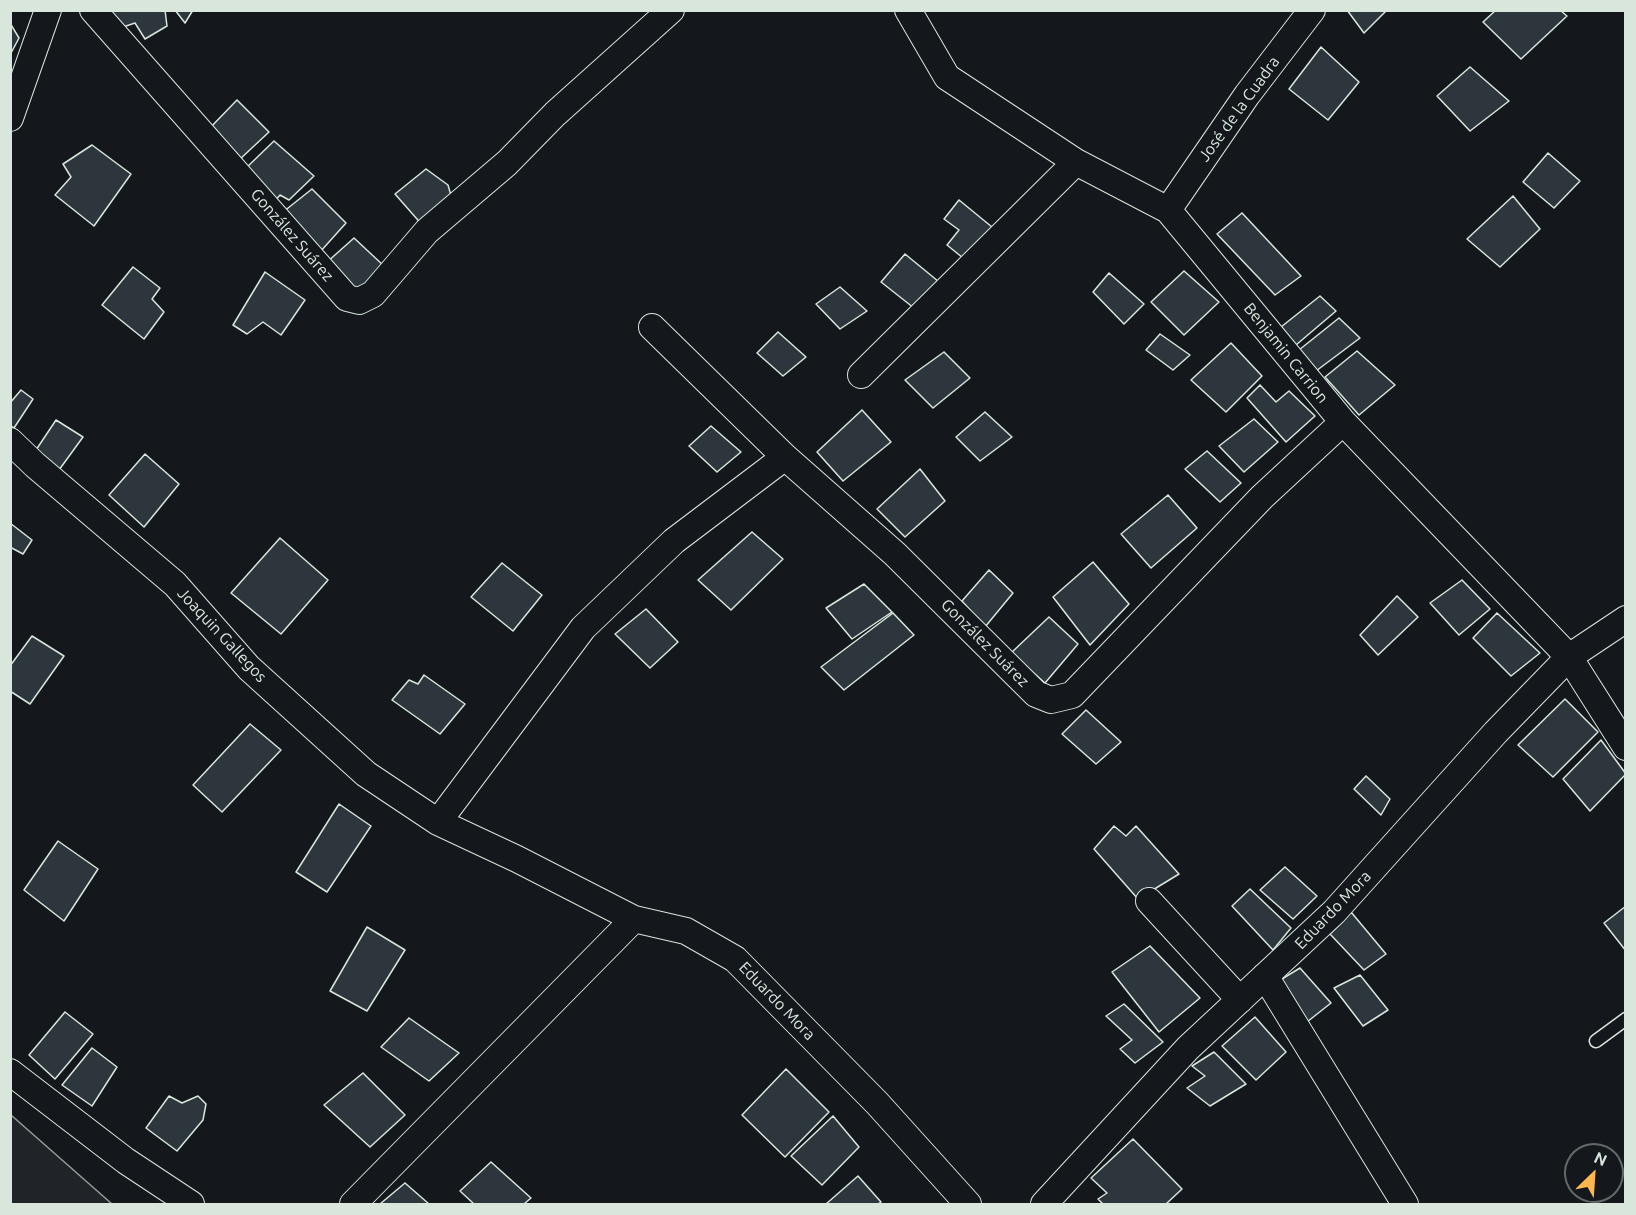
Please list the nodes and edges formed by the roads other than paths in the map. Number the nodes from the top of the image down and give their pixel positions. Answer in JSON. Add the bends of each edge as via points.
{"nodes":[{"id":1,"x":48,"y":10,"type":"edge"},
{"id":2,"x":93,"y":10,"type":"edge"},
{"id":3,"x":671,"y":10,"type":"edge"},
{"id":4,"x":908,"y":10,"type":"edge"},
{"id":5,"x":1311,"y":10,"type":"edge"},
{"id":6,"x":10,"y":118,"type":"edge"},
{"id":7,"x":1076,"y":162,"type":"junction"},
{"id":8,"x":1168,"y":210,"type":"junction"},
{"id":9,"x":652,"y":327,"type":"dead end"},
{"id":10,"x":861,"y":375,"type":"dead end"},
{"id":11,"x":1343,"y":422,"type":"junction"},
{"id":12,"x":10,"y":441,"type":"edge"},
{"id":13,"x":785,"y":457,"type":"junction"},
{"id":14,"x":1626,"y":619,"type":"edge"},
{"id":15,"x":1569,"y":657,"type":"junction"},
{"id":16,"x":1626,"y":747,"type":"edge"},
{"id":17,"x":438,"y":822,"type":"junction"},
{"id":18,"x":1149,"y":901,"type":"dead end"},
{"id":19,"x":634,"y":919,"type":"junction"},
{"id":20,"x":1265,"y":976,"type":"junction"},
{"id":21,"x":1240,"y":1000,"type":"junction"},
{"id":22,"x":1626,"y":1019,"type":"edge"},
{"id":23,"x":1596,"y":1041,"type":"dead end"},
{"id":24,"x":10,"y":1072,"type":"edge"},
{"id":25,"x":191,"y":1204,"type":"edge"},
{"id":26,"x":353,"y":1204,"type":"edge"},
{"id":27,"x":968,"y":1204,"type":"edge"},
{"id":28,"x":1044,"y":1204,"type":"edge"},
{"id":29,"x":1405,"y":1204,"type":"edge"}],
"edges":[{"from":1,"to":6,"type":"street"},
{"from":2,"to":3,"type":"street","name":"González Suárez","via":[[347,298],[359,301],[373,294],[428,231]]},
{"from":4,"to":7,"type":"street","name":"Benjamin Carrion","via":[[946,76]]},
{"from":5,"to":8,"type":"street","name":"José de la Cuadra","via":[[1246,95]]},
{"from":7,"to":8,"type":"street","name":"Benjamin Carrion"},
{"from":7,"to":10,"type":"street"},
{"from":8,"to":11,"type":"street","name":"Benjamin Carrion"},
{"from":9,"to":13,"type":"street","name":"González Suárez"},
{"from":11,"to":13,"type":"street","name":"González Suárez","via":[[1262,497],[1072,694],[1051,700],[1036,694],[895,554]]},
{"from":11,"to":15,"type":"street","name":"Benjamin Carrion"},
{"from":12,"to":17,"type":"street","name":"Joaquin Gallegos","via":[[175,584],[249,668],[366,774]]},
{"from":13,"to":17,"type":"street","via":[[674,541],[583,628]]},
{"from":14,"to":15,"type":"street","name":"Eduardo Mora"},
{"from":15,"to":16,"type":"street","name":"Benjamin Carrion"},
{"from":15,"to":20,"type":"street","name":"Eduardo Mora","via":[[1334,912]]},
{"from":17,"to":19,"type":"street","name":"Eduardo Mora"},
{"from":18,"to":21,"type":"street"},
{"from":19,"to":26,"type":"street"},
{"from":19,"to":27,"type":"street","name":"Eduardo Mora","via":[[686,932],[735,959]]},
{"from":20,"to":21,"type":"street","name":"Eduardo Mora"},
{"from":20,"to":29,"type":"street"},
{"from":21,"to":28,"type":"street","name":"Eduardo Mora","via":[[1188,1048]]},
{"from":22,"to":23,"type":"lane"},
{"from":24,"to":25,"type":"street","via":[[126,1161]]}]}
